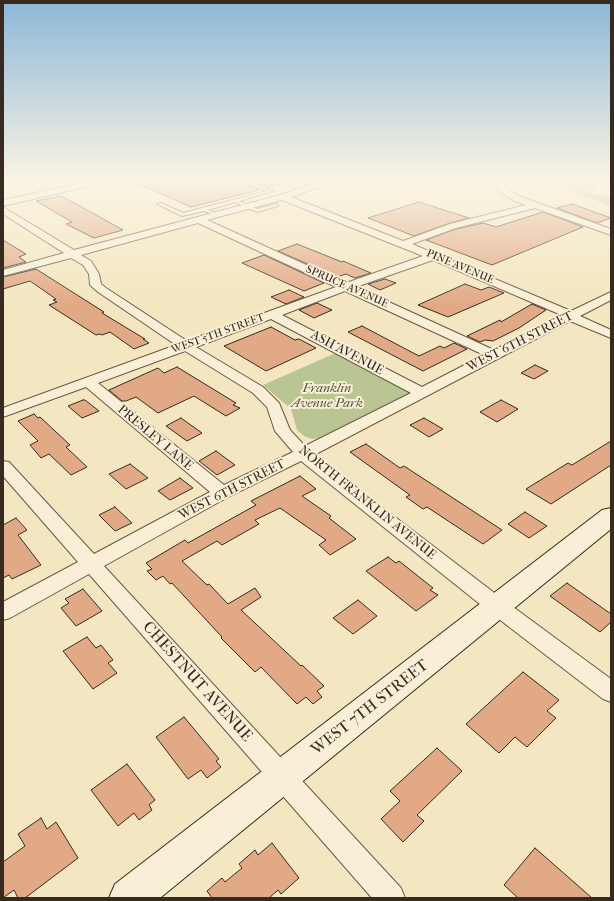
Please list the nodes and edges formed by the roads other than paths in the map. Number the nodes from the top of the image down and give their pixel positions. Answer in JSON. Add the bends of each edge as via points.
{"nodes":[{"id":1,"x":21,"y":221,"type":"edge"},
{"id":2,"x":181,"y":221,"type":"edge"},
{"id":3,"x":213,"y":221,"type":"edge"},
{"id":4,"x":344,"y":221,"type":"edge"},
{"id":5,"x":473,"y":221,"type":"edge"},
{"id":6,"x":581,"y":221,"type":"edge"},
{"id":7,"x":611,"y":232,"type":"edge"},
{"id":8,"x":403,"y":244,"type":"junction"},
{"id":9,"x":74,"y":254,"type":"junction"},
{"id":10,"x":433,"y":256,"type":"junction"},
{"id":11,"x":3,"y":273,"type":"edge"},
{"id":12,"x":346,"y":286,"type":"junction"},
{"id":13,"x":611,"y":295,"type":"edge"},
{"id":14,"x":272,"y":314,"type":"junction"},
{"id":15,"x":570,"y":316,"type":"junction"},
{"id":16,"x":611,"y":334,"type":"edge"},
{"id":17,"x":186,"y":346,"type":"junction"},
{"id":18,"x":494,"y":354,"type":"junction"},
{"id":19,"x":88,"y":382,"type":"junction"},
{"id":20,"x":422,"y":393,"type":"junction"},
{"id":21,"x":3,"y":413,"type":"edge"},
{"id":22,"x":303,"y":454,"type":"junction"},
{"id":23,"x":3,"y":466,"type":"edge"},
{"id":24,"x":222,"y":493,"type":"junction"},
{"id":25,"x":611,"y":516,"type":"edge"},
{"id":26,"x":92,"y":564,"type":"junction"},
{"id":27,"x":498,"y":607,"type":"junction"},
{"id":28,"x":3,"y":612,"type":"edge"},
{"id":29,"x":611,"y":692,"type":"edge"},
{"id":30,"x":283,"y":777,"type":"junction"},
{"id":31,"x":129,"y":898,"type":"edge"},
{"id":32,"x":391,"y":898,"type":"edge"}],
"edges":[{"from":1,"to":9,"type":"street","name":"NORTH FRANKLIN AVENUE"},
{"from":2,"to":9,"type":"street"},
{"from":3,"to":12,"type":"street","name":"SPRUCE AVENUE"},
{"from":4,"to":8,"type":"street","name":"PINE AVENUE"},
{"from":5,"to":8,"type":"street"},
{"from":6,"to":7,"type":"street"},
{"from":8,"to":10,"type":"street","name":"PINE AVENUE"},
{"from":9,"to":11,"type":"street"},
{"from":9,"to":17,"type":"street","name":"NORTH FRANKLIN AVENUE","via":[[91,267],[96,285]]},
{"from":10,"to":12,"type":"street","name":"WEST 5TH STREET"},
{"from":10,"to":15,"type":"street","name":"PINE AVENUE"},
{"from":12,"to":14,"type":"street","name":"WEST 5TH STREET"},
{"from":12,"to":18,"type":"street","name":"SPRUCE AVENUE"},
{"from":13,"to":15,"type":"street","name":"WEST 6TH STREET"},
{"from":14,"to":17,"type":"street","name":"WEST 5TH STREET"},
{"from":14,"to":20,"type":"street","name":"ASH AVENUE"},
{"from":15,"to":16,"type":"street","name":"PINE AVENUE"},
{"from":15,"to":18,"type":"street","name":"WEST 6TH STREET"},
{"from":17,"to":19,"type":"street","name":"WEST 5TH STREET"},
{"from":17,"to":22,"type":"street","name":"NORTH FRANKLIN AVENUE","via":[[258,390],[274,406],[283,431]]},
{"from":18,"to":20,"type":"street","name":"WEST 6TH STREET"},
{"from":19,"to":21,"type":"street","name":"WEST 5TH STREET"},
{"from":19,"to":24,"type":"street","name":"PRESLEY LANE"},
{"from":20,"to":22,"type":"street","name":"WEST 6TH STREET"},
{"from":22,"to":24,"type":"street","name":"WEST 6TH STREET"},
{"from":22,"to":27,"type":"street","name":"NORTH FRANKLIN AVENUE"},
{"from":23,"to":26,"type":"street","name":"CHESTNUT AVENUE"},
{"from":24,"to":26,"type":"street","name":"WEST 6TH STREET"},
{"from":25,"to":27,"type":"street","name":"WEST 7TH STREET"},
{"from":26,"to":28,"type":"street","name":"WEST 6TH STREET"},
{"from":26,"to":30,"type":"street","name":"CHESTNUT AVENUE"},
{"from":27,"to":29,"type":"street","name":"NORTH FRANKLIN AVENUE"},
{"from":27,"to":30,"type":"street","name":"WEST 7TH STREET"},
{"from":30,"to":31,"type":"street","name":"WEST 7TH STREET"},
{"from":30,"to":32,"type":"street","name":"CHESTNUT AVENUE"}]}
